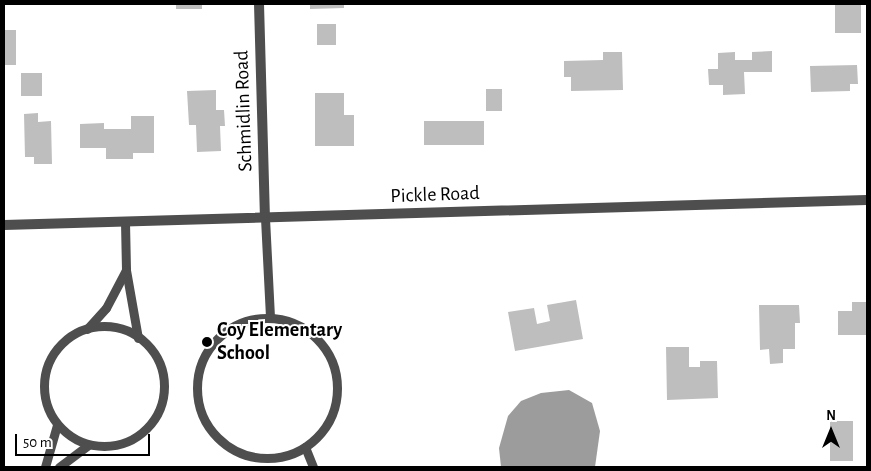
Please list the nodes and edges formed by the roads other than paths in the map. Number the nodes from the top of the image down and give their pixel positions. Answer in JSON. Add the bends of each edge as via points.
{"nodes":[{"id":1,"x":258,"y":4,"type":"edge"},
{"id":2,"x":867,"y":200,"type":"edge"},
{"id":3,"x":265,"y":218,"type":"junction"},
{"id":4,"x":125,"y":222,"type":"junction"},
{"id":5,"x":4,"y":225,"type":"edge"},
{"id":6,"x":126,"y":270,"type":"junction"},
{"id":7,"x":270,"y":318,"type":"junction"},
{"id":8,"x":87,"y":329,"type":"junction"},
{"id":9,"x":138,"y":338,"type":"junction"},
{"id":10,"x":57,"y":424,"type":"junction"},
{"id":11,"x":88,"y":445,"type":"junction"},
{"id":12,"x":305,"y":447,"type":"junction"},
{"id":13,"x":45,"y":467,"type":"edge"},
{"id":14,"x":59,"y":467,"type":"edge"},
{"id":15,"x":313,"y":467,"type":"edge"}],
"edges":[{"from":1,"to":3,"type":"street","name":"Schmidlin Road"},
{"from":2,"to":3,"type":"street","name":"Pickle Road"},
{"from":3,"to":4,"type":"street","name":"Pickle Road"},
{"from":3,"to":7,"type":"lane"},
{"from":4,"to":5,"type":"street","name":"Pickle Road"},
{"from":4,"to":6,"type":"lane"},
{"from":6,"to":8,"type":"lane","via":[[106,308]]},
{"from":6,"to":9,"type":"lane"},
{"from":7,"to":12,"type":"lane","via":[[293,322],[314,335],[328,353],[337,374],[337,398],[330,420],[317,439]]},
{"from":7,"to":12,"type":"lane","via":[[246,320],[225,331],[208,348],[197,377],[196,392],[201,415],[213,435],[231,450],[253,458],[276,459]]},
{"from":8,"to":9,"type":"lane","via":[[111,328]]},
{"from":8,"to":10,"type":"lane","via":[[67,338],[54,352],[46,370],[43,388],[47,407]]},
{"from":9,"to":11,"type":"lane","via":[[156,356],[163,376],[163,396],[156,416],[144,431],[126,442]]},
{"from":10,"to":11,"type":"lane","via":[[71,437]]},
{"from":10,"to":13,"type":"lane"},
{"from":11,"to":14,"type":"lane"},
{"from":12,"to":15,"type":"lane"}]}
